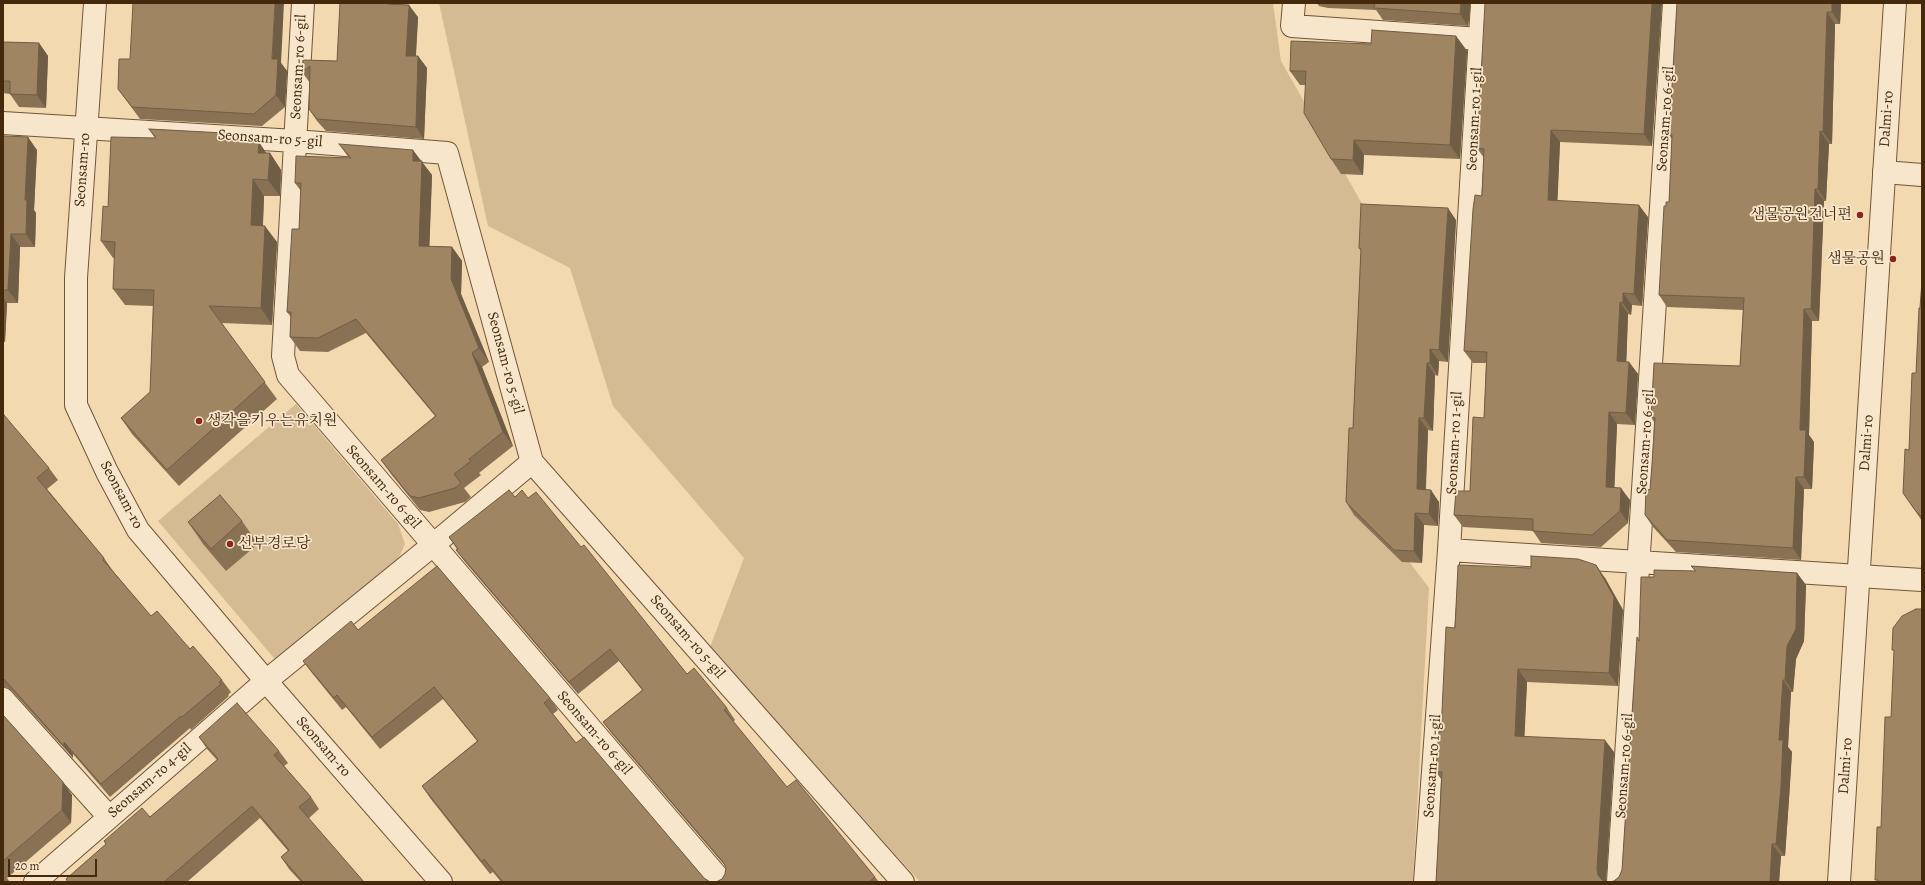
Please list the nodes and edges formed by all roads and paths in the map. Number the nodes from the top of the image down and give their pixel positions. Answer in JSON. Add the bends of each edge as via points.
{"nodes":[{"id":1,"x":95,"y":3,"type":"edge"},
{"id":2,"x":303,"y":3,"type":"edge"},
{"id":3,"x":1294,"y":3,"type":"edge"},
{"id":4,"x":1482,"y":3,"type":"edge"},
{"id":5,"x":1674,"y":3,"type":"edge"},
{"id":6,"x":1895,"y":3,"type":"edge"},
{"id":7,"x":1480,"y":38,"type":"junction"},
{"id":8,"x":3,"y":123,"type":"edge"},
{"id":9,"x":86,"y":127,"type":"junction"},
{"id":10,"x":295,"y":141,"type":"junction"},
{"id":11,"x":1884,"y":172,"type":"junction"},
{"id":12,"x":1922,"y":175,"type":"edge"},
{"id":13,"x":532,"y":462,"type":"junction"},
{"id":14,"x":433,"y":545,"type":"junction"},
{"id":15,"x":1449,"y":550,"type":"junction"},
{"id":16,"x":1638,"y":562,"type":"junction"},
{"id":17,"x":1858,"y":576,"type":"junction"},
{"id":18,"x":1922,"y":580,"type":"edge"},
{"id":19,"x":266,"y":681,"type":"junction"},
{"id":20,"x":3,"y":699,"type":"edge"},
{"id":21,"x":109,"y":817,"type":"junction"},
{"id":22,"x":35,"y":882,"type":"edge"},
{"id":23,"x":441,"y":882,"type":"edge"},
{"id":24,"x":722,"y":882,"type":"edge"},
{"id":25,"x":903,"y":882,"type":"edge"},
{"id":26,"x":1425,"y":882,"type":"edge"},
{"id":27,"x":1618,"y":882,"type":"edge"},
{"id":28,"x":1839,"y":882,"type":"edge"}],
"edges":[{"from":1,"to":9,"type":"street","name":"Seonsam-ro"},
{"from":2,"to":10,"type":"street","name":"Seonsam-ro 6-gil"},
{"from":3,"to":7,"type":"street","via":[[1292,26]]},
{"from":4,"to":7,"type":"street","name":"Seonsam-ro 1-gil"},
{"from":5,"to":16,"type":"street","name":"Seonsam-ro 6-gil"},
{"from":6,"to":11,"type":"street","name":"Dalmi-ro"},
{"from":7,"to":15,"type":"street","name":"Seonsam-ro 1-gil"},
{"from":8,"to":9,"type":"street","name":"Seonsam-ro 5-gil"},
{"from":9,"to":10,"type":"street","name":"Seonsam-ro 5-gil"},
{"from":9,"to":19,"type":"street","name":"Seonsam-ro","via":[[76,278],[76,405],[138,530]]},
{"from":10,"to":13,"type":"street","name":"Seonsam-ro 5-gil","via":[[447,153]]},
{"from":10,"to":14,"type":"street","name":"Seonsam-ro 6-gil","via":[[283,356],[288,375]]},
{"from":11,"to":12,"type":"street"},
{"from":11,"to":17,"type":"street","name":"Dalmi-ro"},
{"from":13,"to":14,"type":"street","name":"Seonsam-ro 4-gil"},
{"from":13,"to":25,"type":"street","name":"Seonsam-ro 5-gil"},
{"from":14,"to":19,"type":"street","name":"Seonsam-ro 4-gil"},
{"from":14,"to":24,"type":"street","name":"Seonsam-ro 6-gil"},
{"from":15,"to":16,"type":"street"},
{"from":15,"to":26,"type":"street","name":"Seonsam-ro 1-gil"},
{"from":16,"to":17,"type":"street"},
{"from":16,"to":27,"type":"street","name":"Seonsam-ro 6-gil"},
{"from":17,"to":18,"type":"street"},
{"from":17,"to":28,"type":"street","name":"Dalmi-ro"},
{"from":19,"to":21,"type":"street","name":"Seonsam-ro 4-gil"},
{"from":19,"to":23,"type":"street","name":"Seonsam-ro"},
{"from":20,"to":21,"type":"street"},
{"from":21,"to":22,"type":"street","name":"Seonsam-ro 4-gil"}]}
